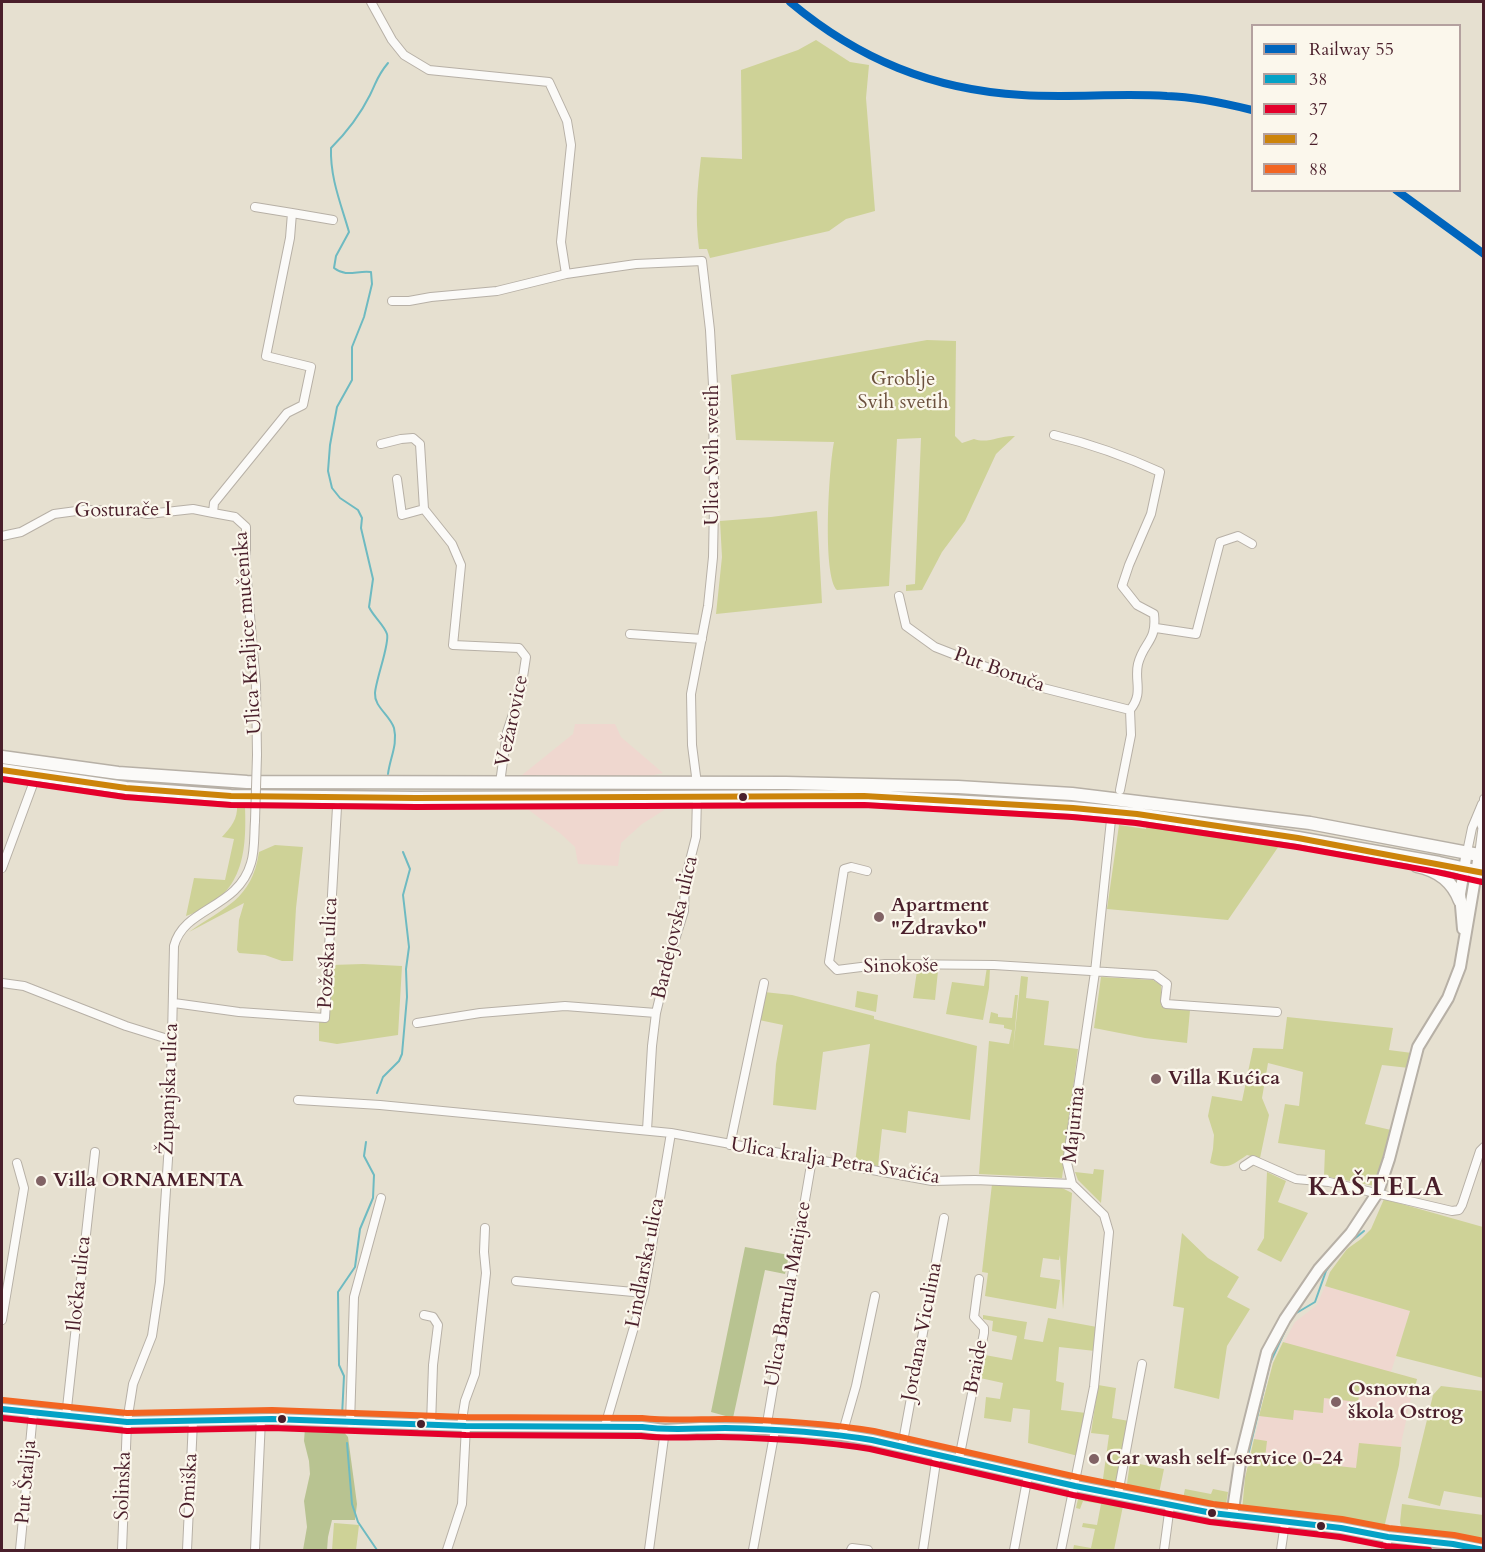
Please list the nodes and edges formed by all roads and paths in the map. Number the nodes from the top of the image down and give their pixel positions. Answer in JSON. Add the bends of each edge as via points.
{"nodes":[{"id":1,"x":371,"y":2,"type":"edge"},
{"id":2,"x":255,"y":207,"type":"dead end"},
{"id":3,"x":292,"y":213,"type":"junction"},
{"id":4,"x":333,"y":220,"type":"dead end"},
{"id":5,"x":566,"y":274,"type":"junction"},
{"id":6,"x":392,"y":302,"type":"dead end"},
{"id":7,"x":1054,"y":435,"type":"dead end"},
{"id":8,"x":381,"y":444,"type":"dead end"},
{"id":9,"x":397,"y":478,"type":"dead end"},
{"id":10,"x":424,"y":509,"type":"junction"},
{"id":11,"x":213,"y":513,"type":"junction"},
{"id":12,"x":2,"y":536,"type":"edge"},
{"id":13,"x":1252,"y":544,"type":"dead end"},
{"id":14,"x":899,"y":596,"type":"dead end"},
{"id":15,"x":1156,"y":628,"type":"junction"},
{"id":16,"x":630,"y":634,"type":"dead end"},
{"id":17,"x":702,"y":639,"type":"junction"},
{"id":18,"x":1130,"y":710,"type":"junction"},
{"id":19,"x":2,"y":756,"type":"edge"},
{"id":20,"x":2,"y":770,"type":"edge"},
{"id":21,"x":36,"y":776,"type":"junction"},
{"id":22,"x":500,"y":783,"type":"junction"},
{"id":23,"x":697,"y":784,"type":"junction"},
{"id":24,"x":1120,"y":790,"type":"dead end"},
{"id":25,"x":697,"y":797,"type":"junction"},
{"id":26,"x":1483,"y":801,"type":"edge"},
{"id":27,"x":337,"y":807,"type":"dead end"},
{"id":28,"x":1111,"y":820,"type":"dead end"},
{"id":29,"x":255,"y":821,"type":"joint"},
{"id":30,"x":1483,"y":825,"type":"edge"},
{"id":31,"x":1476,"y":854,"type":"edge"},
{"id":32,"x":1395,"y":855,"type":"junction"},
{"id":33,"x":2,"y":868,"type":"edge"},
{"id":34,"x":867,"y":871,"type":"dead end"},
{"id":35,"x":1474,"y":871,"type":"edge"},
{"id":36,"x":1460,"y":901,"type":"junction"},
{"id":37,"x":1465,"y":935,"type":"junction"},
{"id":38,"x":1095,"y":972,"type":"junction"},
{"id":39,"x":2,"y":983,"type":"edge"},
{"id":40,"x":764,"y":983,"type":"dead end"},
{"id":41,"x":174,"y":1004,"type":"junction"},
{"id":42,"x":1277,"y":1012,"type":"dead end"},
{"id":43,"x":656,"y":1013,"type":"junction"},
{"id":44,"x":417,"y":1023,"type":"dead end"},
{"id":45,"x":171,"y":1040,"type":"junction"},
{"id":46,"x":297,"y":1100,"type":"dead end"},
{"id":47,"x":647,"y":1130,"type":"junction"},
{"id":48,"x":671,"y":1133,"type":"junction"},
{"id":49,"x":730,"y":1145,"type":"junction"},
{"id":50,"x":1484,"y":1147,"type":"edge"},
{"id":51,"x":95,"y":1152,"type":"dead end"},
{"id":52,"x":812,"y":1160,"type":"junction"},
{"id":53,"x":17,"y":1163,"type":"dead end"},
{"id":54,"x":1244,"y":1166,"type":"dead end"},
{"id":55,"x":1072,"y":1184,"type":"junction"},
{"id":56,"x":1378,"y":1192,"type":"junction"},
{"id":57,"x":381,"y":1198,"type":"dead end"},
{"id":58,"x":944,"y":1218,"type":"dead end"},
{"id":59,"x":485,"y":1228,"type":"dead end"},
{"id":60,"x":979,"y":1279,"type":"dead end"},
{"id":61,"x":516,"y":1281,"type":"dead end"},
{"id":62,"x":644,"y":1293,"type":"junction"},
{"id":63,"x":875,"y":1296,"type":"dead end"},
{"id":64,"x":424,"y":1315,"type":"dead end"},
{"id":65,"x":2,"y":1320,"type":"edge"},
{"id":66,"x":1142,"y":1364,"type":"dead end"},
{"id":67,"x":2,"y":1409,"type":"edge"},
{"id":68,"x":33,"y":1413,"type":"junction"},
{"id":69,"x":66,"y":1417,"type":"junction"},
{"id":70,"x":261,"y":1419,"type":"junction"},
{"id":71,"x":193,"y":1421,"type":"junction"},
{"id":72,"x":127,"y":1422,"type":"junction"},
{"id":73,"x":350,"y":1423,"type":"junction"},
{"id":74,"x":431,"y":1425,"type":"junction"},
{"id":75,"x":464,"y":1426,"type":"junction"},
{"id":76,"x":605,"y":1426,"type":"junction"},
{"id":77,"x":666,"y":1430,"type":"junction"},
{"id":78,"x":770,"y":1430,"type":"junction"},
{"id":79,"x":842,"y":1435,"type":"junction"},
{"id":80,"x":902,"y":1447,"type":"junction"},
{"id":81,"x":937,"y":1455,"type":"junction"},
{"id":82,"x":959,"y":1459,"type":"junction"},
{"id":83,"x":1028,"y":1475,"type":"junction"},
{"id":84,"x":1075,"y":1486,"type":"junction"},
{"id":85,"x":1118,"y":1494,"type":"junction"},
{"id":86,"x":1170,"y":1505,"type":"junction"},
{"id":87,"x":1232,"y":1516,"type":"junction"},
{"id":88,"x":1285,"y":1523,"type":"junction"},
{"id":89,"x":1388,"y":1537,"type":"junction"},
{"id":90,"x":868,"y":1550,"type":"edge"},
{"id":91,"x":1484,"y":1550,"type":"edge"},
{"id":92,"x":20,"y":1551,"type":"edge"},
{"id":93,"x":122,"y":1551,"type":"edge"},
{"id":94,"x":187,"y":1551,"type":"edge"},
{"id":95,"x":255,"y":1551,"type":"edge"},
{"id":96,"x":447,"y":1551,"type":"edge"},
{"id":97,"x":649,"y":1551,"type":"edge"},
{"id":98,"x":753,"y":1551,"type":"edge"},
{"id":99,"x":851,"y":1551,"type":"edge"},
{"id":100,"x":923,"y":1551,"type":"edge"},
{"id":101,"x":1014,"y":1551,"type":"edge"},
{"id":102,"x":1061,"y":1551,"type":"edge"},
{"id":103,"x":1164,"y":1551,"type":"edge"},
{"id":104,"x":1281,"y":1551,"type":"edge"},
{"id":105,"x":1386,"y":1551,"type":"edge"}],
"edges":[{"from":1,"to":5,"type":"street","via":[[404,55],[429,70],[549,82],[567,121],[571,145],[561,243]]},
{"from":2,"to":3,"type":"street"},
{"from":3,"to":4,"type":"street"},
{"from":3,"to":11,"type":"street","name":"Ulica Kraljice mučenika","via":[[266,356],[311,367],[303,405],[287,413],[214,503]]},
{"from":5,"to":6,"type":"street","name":"Ulica Svih svetih","via":[[497,291]]},
{"from":5,"to":17,"type":"street","name":"Ulica Svih svetih","via":[[636,264],[702,261],[713,377],[714,505],[713,557]]},
{"from":7,"to":15,"type":"street","via":[[1092,444],[1160,472],[1151,514],[1122,586],[1137,605],[1155,614]]},
{"from":8,"to":10,"type":"street","via":[[401,438],[413,438],[420,444]]},
{"from":9,"to":10,"type":"street","via":[[402,515]]},
{"from":10,"to":22,"type":"street","name":"Vežarovice","via":[[452,544],[461,565],[453,645],[519,648],[526,657],[521,690],[507,732]]},
{"from":11,"to":12,"type":"street","name":"Gosturače I","via":[[193,509],[148,514],[84,510],[54,514]]},
{"from":11,"to":29,"type":"street","name":"Ulica Kraljice mučenika","bridge":true,"via":[[235,517],[246,527],[256,685]]},
{"from":13,"to":15,"type":"street","via":[[1238,536],[1220,542],[1196,634]]},
{"from":14,"to":18,"type":"street","name":"Put Boruča","via":[[906,626],[935,647],[1035,686]]},
{"from":15,"to":18,"type":"street","via":[[1142,653],[1138,694]]},
{"from":16,"to":17,"type":"street"},
{"from":17,"to":23,"type":"street","name":"Ulica Svih svetih","via":[[691,694]]},
{"from":18,"to":24,"type":"street","via":[[1131,735]]},
{"from":19,"to":22,"type":"main road","via":[[118,773],[216,781]]},
{"from":20,"to":21,"type":"main road"},
{"from":21,"to":25,"type":"main road","via":[[231,796]]},
{"from":21,"to":33,"type":"street"},
{"from":22,"to":23,"type":"main road"},
{"from":23,"to":31,"type":"main road","via":[[958,787],[1072,794],[1310,823]]},
{"from":25,"to":32,"type":"main road","via":[[909,797],[1083,809]]},
{"from":25,"to":43,"type":"street","name":"Bardejovska ulica","via":[[696,837],[685,880],[684,911]]},
{"from":26,"to":30,"type":"street"},
{"from":26,"to":31,"type":"street","via":[[1472,828]]},
{"from":27,"to":41,"type":"street","name":"Požeška ulica","via":[[325,1018]]},
{"from":28,"to":38,"type":"street","name":"Majurina"},
{"from":29,"to":41,"type":"street","name":"Županjska ulica","via":[[251,863],[242,881],[177,935]]},
{"from":30,"to":31,"type":"street"},
{"from":31,"to":35,"type":"main road"},
{"from":32,"to":35,"type":"main road"},
{"from":32,"to":36,"type":"main road","via":[[1436,872],[1450,883]]},
{"from":34,"to":38,"type":"street","name":"Sinokoše","via":[[844,869],[829,962],[837,970],[885,964],[994,965]]},
{"from":35,"to":36,"type":"main road"},
{"from":35,"to":37,"type":"main road"},
{"from":36,"to":37,"type":"main road"},
{"from":37,"to":56,"type":"main road","via":[[1455,983],[1418,1047]]},
{"from":38,"to":42,"type":"street","via":[[1155,975],[1167,984],[1166,1004]]},
{"from":38,"to":55,"type":"street","name":"Majurina","via":[[1067,1163]]},
{"from":39,"to":45,"type":"street","via":[[24,986]]},
{"from":40,"to":49,"type":"street"},
{"from":41,"to":45,"type":"street","name":"Županjska ulica"},
{"from":43,"to":44,"type":"street","via":[[565,1006]]},
{"from":43,"to":47,"type":"street","name":"Bardejovska ulica"},
{"from":45,"to":72,"type":"street","name":"Županjska ulica","via":[[160,1282],[152,1336],[133,1384]]},
{"from":46,"to":47,"type":"street"},
{"from":47,"to":48,"type":"street","name":"Ulica kralja Petra Svačića"},
{"from":48,"to":49,"type":"street","name":"Ulica kralja Petra Svačića"},
{"from":48,"to":62,"type":"street","name":"Lindlarska ulica"},
{"from":49,"to":52,"type":"street","name":"Ulica kralja Petra Svačića"},
{"from":50,"to":56,"type":"street","via":[[1459,1210]]},
{"from":51,"to":69,"type":"street","name":"Iločka ulica"},
{"from":52,"to":55,"type":"street","name":"Ulica kralja Petra Svačića","via":[[932,1181]]},
{"from":52,"to":78,"type":"street","name":"Ulica Bartula Matijace"},
{"from":53,"to":65,"type":"street","via":[[24,1188]]},
{"from":54,"to":56,"type":"street","via":[[1253,1160],[1296,1179]]},
{"from":55,"to":84,"type":"street","name":"Majurina","via":[[1104,1215],[1109,1232],[1094,1387]]},
{"from":56,"to":87,"type":"main road","via":[[1314,1277],[1267,1353],[1241,1456]]},
{"from":57,"to":73,"type":"street","via":[[354,1297]]},
{"from":58,"to":80,"type":"street","name":"Jordana Viculina"},
{"from":59,"to":75,"type":"street","via":[[486,1273],[475,1374],[465,1401]]},
{"from":60,"to":82,"type":"street","name":"Braide","via":[[974,1317],[984,1333]]},
{"from":61,"to":62,"type":"street"},
{"from":62,"to":76,"type":"street","name":"Lindlarska ulica"},
{"from":63,"to":79,"type":"street"},
{"from":64,"to":74,"type":"street","via":[[433,1317],[438,1325]]},
{"from":66,"to":85,"type":"street"},
{"from":67,"to":68,"type":"main road"},
{"from":68,"to":69,"type":"main road"},
{"from":68,"to":92,"type":"street","name":"Put Štalija"},
{"from":69,"to":72,"type":"main road"},
{"from":70,"to":71,"type":"main road"},
{"from":70,"to":73,"type":"main road"},
{"from":70,"to":95,"type":"street"},
{"from":71,"to":72,"type":"main road"},
{"from":71,"to":94,"type":"street","name":"Omiška"},
{"from":72,"to":93,"type":"street","name":"Solinska"},
{"from":73,"to":74,"type":"main road"},
{"from":74,"to":75,"type":"main road"},
{"from":75,"to":76,"type":"main road"},
{"from":75,"to":96,"type":"street","via":[[462,1504]]},
{"from":76,"to":77,"type":"main road"},
{"from":77,"to":78,"type":"main road"},
{"from":77,"to":97,"type":"street"},
{"from":78,"to":79,"type":"main road"},
{"from":78,"to":98,"type":"street","name":"Ulica Bartula Matijace"},
{"from":79,"to":80,"type":"main road"},
{"from":80,"to":81,"type":"main road"},
{"from":81,"to":82,"type":"main road"},
{"from":81,"to":100,"type":"street"},
{"from":82,"to":83,"type":"main road"},
{"from":83,"to":84,"type":"main road"},
{"from":83,"to":101,"type":"street"},
{"from":84,"to":85,"type":"main road"},
{"from":84,"to":102,"type":"street","name":"Majurina"},
{"from":85,"to":86,"type":"main road"},
{"from":86,"to":87,"type":"main road"},
{"from":86,"to":103,"type":"street"},
{"from":87,"to":88,"type":"main road"},
{"from":88,"to":89,"type":"main road"},
{"from":88,"to":104,"type":"street"},
{"from":89,"to":91,"type":"main road"},
{"from":89,"to":105,"type":"street"},
{"from":90,"to":99,"type":"street"}]}
